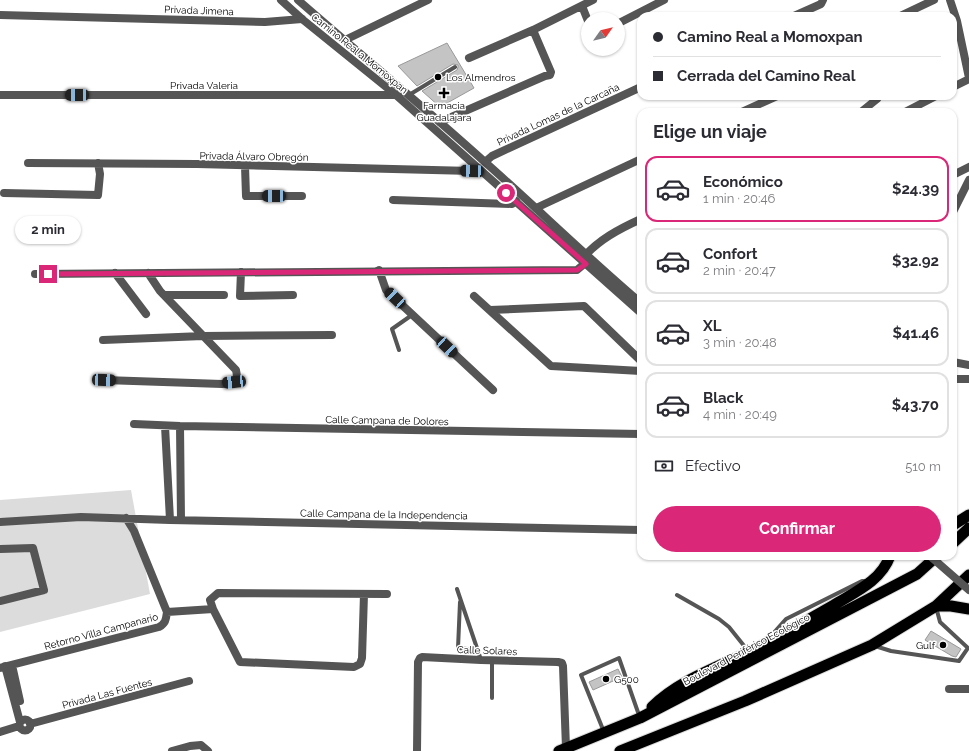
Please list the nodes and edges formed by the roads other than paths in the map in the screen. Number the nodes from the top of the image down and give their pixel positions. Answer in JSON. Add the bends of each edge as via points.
{"nodes":[{"id":1,"x":281,"y":0,"type":"edge"},
{"id":2,"x":298,"y":0,"type":"edge"},
{"id":3,"x":428,"y":0,"type":"edge"},
{"id":4,"x":593,"y":0,"type":"edge"},
{"id":5,"x":823,"y":0,"type":"edge"},
{"id":6,"x":934,"y":0,"type":"edge"},
{"id":7,"x":950,"y":0,"type":"edge"},
{"id":8,"x":659,"y":1,"type":"edge"},
{"id":9,"x":582,"y":6,"type":"junction"},
{"id":10,"x":584,"y":12,"type":"edge"},
{"id":11,"x":639,"y":12,"type":"edge"},
{"id":12,"x":803,"y":12,"type":"edge"},
{"id":13,"x":908,"y":12,"type":"edge"},
{"id":14,"x":953,"y":12,"type":"edge"},
{"id":15,"x":637,"y":13,"type":"edge"},
{"id":16,"x":0,"y":15,"type":"edge"},
{"id":17,"x":302,"y":19,"type":"junction"},
{"id":18,"x":625,"y":20,"type":"edge"},
{"id":19,"x":957,"y":25,"type":"edge"},
{"id":20,"x":533,"y":30,"type":"junction"},
{"id":21,"x":345,"y":40,"type":"junction"},
{"id":22,"x":469,"y":58,"type":"dead end"},
{"id":23,"x":455,"y":67,"type":"dead end"},
{"id":24,"x":969,"y":79,"type":"edge"},
{"id":25,"x":957,"y":85,"type":"edge"},
{"id":26,"x":637,"y":89,"type":"edge"},
{"id":27,"x":0,"y":95,"type":"edge"},
{"id":28,"x":396,"y":95,"type":"junction"},
{"id":29,"x":409,"y":95,"type":"junction"},
{"id":30,"x":768,"y":100,"type":"edge"},
{"id":31,"x":876,"y":100,"type":"edge"},
{"id":32,"x":928,"y":100,"type":"edge"},
{"id":33,"x":751,"y":108,"type":"edge"},
{"id":34,"x":866,"y":108,"type":"edge"},
{"id":35,"x":913,"y":108,"type":"edge"},
{"id":36,"x":440,"y":122,"type":"junction"},
{"id":37,"x":637,"y":161,"type":"edge"},
{"id":38,"x":485,"y":162,"type":"junction"},
{"id":39,"x":28,"y":163,"type":"dead end"},
{"id":40,"x":98,"y":163,"type":"junction"},
{"id":41,"x":245,"y":166,"type":"junction"},
{"id":42,"x":969,"y":167,"type":"edge"},
{"id":43,"x":478,"y":168,"type":"junction"},
{"id":44,"x":957,"y":173,"type":"edge"},
{"id":45,"x":969,"y":180,"type":"edge"},
{"id":46,"x":4,"y":193,"type":"dead end"},
{"id":47,"x":302,"y":196,"type":"dead end"},
{"id":48,"x":392,"y":200,"type":"dead end"},
{"id":49,"x":516,"y":201,"type":"junction"},
{"id":50,"x":957,"y":204,"type":"edge"},
{"id":51,"x":536,"y":208,"type":"junction"},
{"id":52,"x":637,"y":221,"type":"edge"},
{"id":53,"x":586,"y":259,"type":"junction"},
{"id":54,"x":379,"y":270,"type":"junction"},
{"id":55,"x":241,"y":272,"type":"junction"},
{"id":56,"x":115,"y":273,"type":"junction"},
{"id":57,"x":148,"y":273,"type":"junction"},
{"id":58,"x":35,"y":274,"type":"dead end"},
{"id":59,"x":164,"y":295,"type":"junction"},
{"id":60,"x":224,"y":295,"type":"dead end"},
{"id":61,"x":294,"y":295,"type":"dead end"},
{"id":62,"x":474,"y":296,"type":"dead end"},
{"id":63,"x":637,"y":300,"type":"edge"},
{"id":64,"x":637,"y":309,"type":"edge"},
{"id":65,"x":490,"y":310,"type":"junction"},
{"id":66,"x":146,"y":314,"type":"dead end"},
{"id":67,"x":412,"y":314,"type":"junction"},
{"id":68,"x":332,"y":335,"type":"dead end"},
{"id":69,"x":203,"y":336,"type":"junction"},
{"id":70,"x":103,"y":340,"type":"dead end"},
{"id":71,"x":399,"y":350,"type":"dead end"},
{"id":72,"x":637,"y":357,"type":"edge"},
{"id":73,"x":957,"y":362,"type":"edge"},
{"id":74,"x":969,"y":364,"type":"edge"},
{"id":75,"x":637,"y":371,"type":"edge"},
{"id":76,"x":957,"y":379,"type":"edge"},
{"id":77,"x":969,"y":379,"type":"edge"},
{"id":78,"x":104,"y":380,"type":"dead end"},
{"id":79,"x":493,"y":390,"type":"dead end"},
{"id":80,"x":134,"y":424,"type":"dead end"},
{"id":81,"x":165,"y":426,"type":"junction"},
{"id":82,"x":180,"y":426,"type":"junction"},
{"id":83,"x":637,"y":434,"type":"edge"},
{"id":84,"x":969,"y":516,"type":"edge"},
{"id":85,"x":126,"y":518,"type":"junction"},
{"id":86,"x":170,"y":520,"type":"junction"},
{"id":87,"x":181,"y":520,"type":"junction"},
{"id":88,"x":0,"y":522,"type":"edge"},
{"id":89,"x":957,"y":523,"type":"edge"},
{"id":90,"x":969,"y":528,"type":"edge"},
{"id":91,"x":637,"y":530,"type":"edge"},
{"id":92,"x":957,"y":539,"type":"edge"},
{"id":93,"x":0,"y":549,"type":"edge"},
{"id":94,"x":888,"y":560,"type":"edge"},
{"id":95,"x":933,"y":560,"type":"edge"},
{"id":96,"x":935,"y":560,"type":"edge"},
{"id":97,"x":969,"y":576,"type":"edge"},
{"id":98,"x":457,"y":589,"type":"dead end"},
{"id":99,"x":969,"y":590,"type":"edge"},
{"id":100,"x":364,"y":594,"type":"junction"},
{"id":101,"x":387,"y":594,"type":"dead end"},
{"id":102,"x":677,"y":595,"type":"dead end"},
{"id":103,"x":460,"y":600,"type":"junction"},
{"id":104,"x":0,"y":601,"type":"edge"},
{"id":105,"x":936,"y":606,"type":"junction"},
{"id":106,"x":213,"y":609,"type":"junction"},
{"id":107,"x":969,"y":609,"type":"edge"},
{"id":108,"x":167,"y":612,"type":"junction"},
{"id":109,"x":872,"y":645,"type":"junction"},
{"id":110,"x":478,"y":650,"type":"junction"},
{"id":111,"x":749,"y":652,"type":"junction"},
{"id":112,"x":481,"y":660,"type":"junction"},
{"id":113,"x":492,"y":660,"type":"junction"},
{"id":114,"x":6,"y":666,"type":"edge"},
{"id":115,"x":189,"y":681,"type":"dead end"},
{"id":116,"x":949,"y":688,"type":"dead end"},
{"id":117,"x":969,"y":689,"type":"edge"},
{"id":118,"x":492,"y":698,"type":"dead end"},
{"id":119,"x":640,"y":718,"type":"junction"},
{"id":120,"x":23,"y":723,"type":"junction"},
{"id":121,"x":0,"y":732,"type":"edge"},
{"id":122,"x":604,"y":733,"type":"junction"},
{"id":123,"x":562,"y":750,"type":"edge"},
{"id":124,"x":172,"y":751,"type":"edge"},
{"id":125,"x":208,"y":751,"type":"edge"},
{"id":126,"x":418,"y":751,"type":"edge"},
{"id":127,"x":620,"y":751,"type":"edge"}],
"edges":[{"from":1,"to":17,"type":"street","name":"Camino Real a Momoxpan"},
{"from":2,"to":21,"type":"street","name":"Camino Real a Momoxpan"},
{"from":3,"to":21,"type":"street"},
{"from":4,"to":9,"type":"street"},
{"from":5,"to":12,"type":"street","via":[[821,4]]},
{"from":6,"to":13,"type":"street"},
{"from":7,"to":14,"type":"street"},
{"from":8,"to":11,"type":"street"},
{"from":9,"to":10,"type":"street"},
{"from":9,"to":20,"type":"street"},
{"from":15,"to":18,"type":"street"},
{"from":16,"to":17,"type":"street","name":"Privada Jimena","via":[[265,22]]},
{"from":17,"to":28,"type":"street","name":"Camino Real a Momoxpan"},
{"from":19,"to":24,"type":"street"},
{"from":20,"to":22,"type":"street"},
{"from":20,"to":36,"type":"street","via":[[550,75]]},
{"from":21,"to":29,"type":"street","name":"Camino Real a Momoxpan"},
{"from":23,"to":29,"type":"lane"},
{"from":24,"to":25,"type":"street"},
{"from":26,"to":38,"type":"street","name":"Privada Lomas de la Carcaña","via":[[492,156]]},
{"from":27,"to":28,"type":"street","name":"Privada Valeria"},
{"from":28,"to":29,"type":"street","name":"Privada Valeria"},
{"from":28,"to":43,"type":"street","name":"Camino Real a Momoxpan"},
{"from":29,"to":36,"type":"street","name":"Camino Real a Momoxpan"},
{"from":30,"to":33,"type":"street"},
{"from":31,"to":34,"type":"street"},
{"from":32,"to":35,"type":"street"},
{"from":36,"to":38,"type":"street","name":"Camino Real a Momoxpan"},
{"from":37,"to":51,"type":"street"},
{"from":38,"to":51,"type":"street","name":"Camino Real a Momoxpan"},
{"from":39,"to":40,"type":"street","name":"Privada Álvaro Obregón"},
{"from":40,"to":41,"type":"street","name":"Privada Álvaro Obregón"},
{"from":40,"to":46,"type":"street","via":[[98,195]]},
{"from":41,"to":43,"type":"street","name":"Privada Álvaro Obregón","via":[[472,171]]},
{"from":41,"to":47,"type":"street","via":[[246,196]]},
{"from":42,"to":44,"type":"street"},
{"from":43,"to":49,"type":"street","name":"Camino Real a Momoxpan"},
{"from":45,"to":50,"type":"street"},
{"from":48,"to":49,"type":"street","via":[[512,204]]},
{"from":49,"to":53,"type":"street","name":"Camino Real a Momoxpan"},
{"from":51,"to":53,"type":"street","name":"Camino Real a Momoxpan"},
{"from":52,"to":53,"type":"street","via":[[591,248]]},
{"from":53,"to":54,"type":"street","via":[[577,270]]},
{"from":53,"to":63,"type":"street","name":"Camino Real a Momoxpan"},
{"from":53,"to":64,"type":"street","name":"Camino Real a Momoxpan"},
{"from":54,"to":55,"type":"street"},
{"from":54,"to":67,"type":"street","via":[[386,290]]},
{"from":55,"to":57,"type":"street"},
{"from":55,"to":61,"type":"street","via":[[240,296]]},
{"from":56,"to":57,"type":"street"},
{"from":56,"to":58,"type":"street"},
{"from":56,"to":66,"type":"street"},
{"from":57,"to":59,"type":"street"},
{"from":59,"to":60,"type":"street"},
{"from":59,"to":69,"type":"street"},
{"from":62,"to":65,"type":"street"},
{"from":65,"to":72,"type":"street","via":[[584,306]]},
{"from":65,"to":75,"type":"street","via":[[551,366]]},
{"from":67,"to":71,"type":"lane","via":[[392,329]]},
{"from":67,"to":79,"type":"street"},
{"from":68,"to":69,"type":"street"},
{"from":69,"to":70,"type":"street"},
{"from":69,"to":78,"type":"street","via":[[236,370],[237,380],[222,384]]},
{"from":73,"to":74,"type":"street"},
{"from":76,"to":77,"type":"street"},
{"from":80,"to":81,"type":"street","name":"Calle Campana de Dolores"},
{"from":81,"to":82,"type":"street","name":"Calle Campana de Dolores"},
{"from":81,"to":86,"type":"street"},
{"from":82,"to":83,"type":"street","name":"Calle Campana de Dolores"},
{"from":82,"to":87,"type":"street"},
{"from":84,"to":89,"type":"highway"},
{"from":85,"to":86,"type":"street","name":"Calle Campana de la Independencia"},
{"from":85,"to":88,"type":"street","name":"Calle Campana de la Independencia","via":[[81,517]]},
{"from":85,"to":108,"type":"street","name":"Retorno Villa Campanario","via":[[134,531]]},
{"from":86,"to":87,"type":"street","name":"Calle Campana de la Independencia"},
{"from":87,"to":91,"type":"street","name":"Calle Campana de la Independencia"},
{"from":90,"to":92,"type":"highway"},
{"from":93,"to":104,"type":"street","via":[[33,548],[44,590]]},
{"from":94,"to":111,"type":"highway","via":[[872,581],[795,628]]},
{"from":95,"to":119,"type":"highway","name":"Boulevard Periférico Ecológico","via":[[917,574]]},
{"from":96,"to":99,"type":"street","bridge":true},
{"from":97,"to":105,"type":"highway"},
{"from":98,"to":103,"type":"lane"},
{"from":100,"to":101,"type":"street"},
{"from":100,"to":106,"type":"street","via":[[218,593],[210,600]]},
{"from":100,"to":106,"type":"street","via":[[362,658],[360,664],[354,667],[240,662]]},
{"from":102,"to":111,"type":"lane","via":[[719,619]]},
{"from":103,"to":110,"type":"lane"},
{"from":103,"to":110,"type":"lane","via":[[458,648]]},
{"from":105,"to":107,"type":"highway"},
{"from":105,"to":109,"type":"highway"},
{"from":105,"to":109,"type":"lane","via":[[940,622],[968,648],[959,661]]},
{"from":106,"to":108,"type":"street"},
{"from":108,"to":114,"type":"street","name":"Retorno Villa Campanario","via":[[164,624],[159,627]]},
{"from":109,"to":127,"type":"highway","via":[[746,701]]},
{"from":110,"to":112,"type":"lane"},
{"from":111,"to":119,"type":"highway","via":[[673,690]]},
{"from":112,"to":113,"type":"street","name":"Calle Solares"},
{"from":112,"to":126,"type":"street","name":"Calle Solares","via":[[420,658]]},
{"from":113,"to":118,"type":"lane"},
{"from":113,"to":123,"type":"street","name":"Calle Solares","via":[[562,663]]},
{"from":114,"to":120,"type":"street"},
{"from":115,"to":120,"type":"street","name":"Privada Las Fuentes"},
{"from":116,"to":117,"type":"street"},
{"from":119,"to":122,"type":"highway","name":"Boulevard Periférico Ecológico"},
{"from":119,"to":122,"type":"lane","via":[[620,658],[581,675]]},
{"from":120,"to":121,"type":"street","name":"Privada Las Fuentes"},
{"from":122,"to":123,"type":"highway","name":"Boulevard Periférico Ecológico"},
{"from":124,"to":125,"type":"street","via":[[201,745]]}]}
